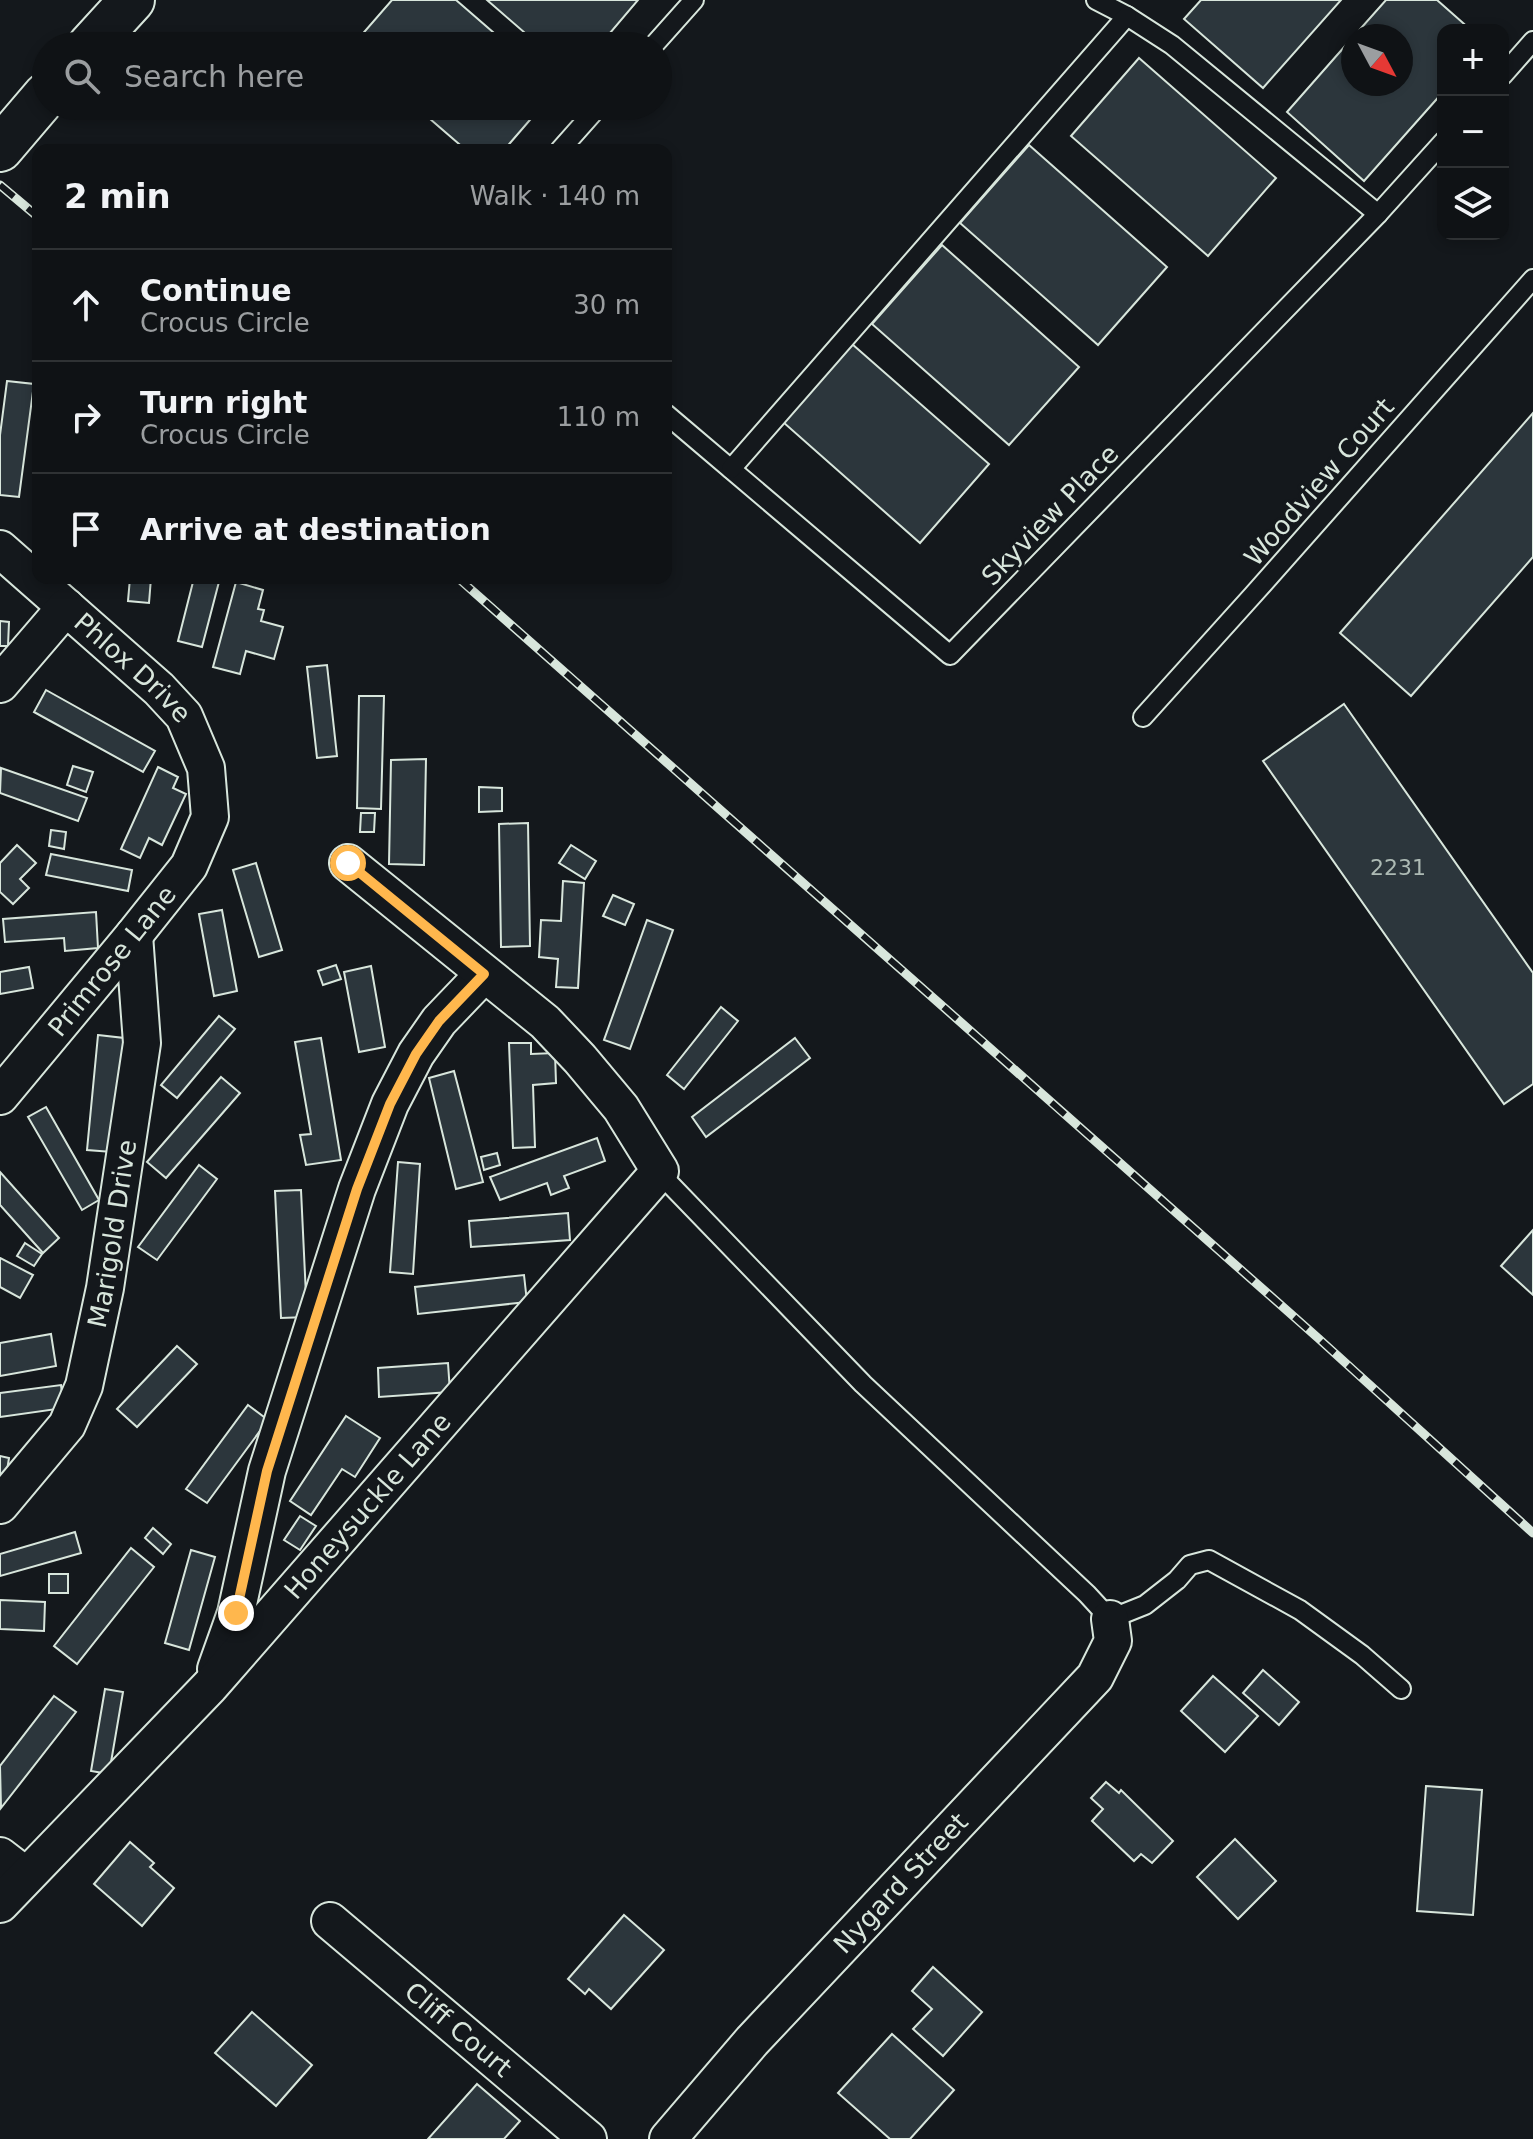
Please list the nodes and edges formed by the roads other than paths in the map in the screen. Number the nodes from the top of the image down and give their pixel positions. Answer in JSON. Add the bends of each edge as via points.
{"nodes":[{"id":1,"x":132,"y":0,"type":"edge"},
{"id":2,"x":694,"y":0,"type":"edge"},
{"id":3,"x":1096,"y":0,"type":"edge"},
{"id":4,"x":1127,"y":16,"type":"junction"},
{"id":5,"x":103,"y":32,"type":"edge"},
{"id":6,"x":665,"y":32,"type":"edge"},
{"id":7,"x":1533,"y":41,"type":"edge"},
{"id":8,"x":1509,"y":68,"type":"edge"},
{"id":9,"x":32,"y":111,"type":"edge"},
{"id":10,"x":587,"y":120,"type":"edge"},
{"id":11,"x":565,"y":144,"type":"edge"},
{"id":12,"x":0,"y":149,"type":"edge"},
{"id":13,"x":1437,"y":149,"type":"edge"},
{"id":14,"x":1378,"y":214,"type":"junction"},
{"id":15,"x":1533,"y":279,"type":"edge"},
{"id":16,"x":672,"y":419,"type":"edge"},
{"id":17,"x":731,"y":469,"type":"junction"},
{"id":18,"x":0,"y":549,"type":"edge"},
{"id":19,"x":32,"y":577,"type":"edge"},
{"id":20,"x":40,"y":584,"type":"edge"},
{"id":21,"x":66,"y":607,"type":"junction"},
{"id":22,"x":0,"y":684,"type":"edge"},
{"id":23,"x":1143,"y":717,"type":"dead end"},
{"id":24,"x":210,"y":817,"type":"joint"},
{"id":25,"x":348,"y":863,"type":"dead end"},
{"id":26,"x":134,"y":935,"type":"junction"},
{"id":27,"x":484,"y":974,"type":"junction"},
{"id":28,"x":0,"y":1096,"type":"edge"},
{"id":29,"x":660,"y":1171,"type":"junction"},
{"id":30,"x":0,"y":1505,"type":"edge"},
{"id":31,"x":1110,"y":1619,"type":"junction"},
{"id":32,"x":210,"y":1686,"type":"junction"},
{"id":33,"x":1401,"y":1689,"type":"dead end"},
{"id":34,"x":13,"y":1866,"type":"edge"},
{"id":35,"x":0,"y":1904,"type":"edge"},
{"id":36,"x":330,"y":1921,"type":"dead end"},
{"id":37,"x":588,"y":2139,"type":"edge"},
{"id":38,"x":668,"y":2139,"type":"edge"}],
"edges":[{"from":1,"to":5,"type":"street"},
{"from":2,"to":6,"type":"lane"},
{"from":3,"to":4,"type":"lane"},
{"from":4,"to":14,"type":"lane","via":[[1172,45]]},
{"from":4,"to":17,"type":"lane"},
{"from":7,"to":8,"type":"lane"},
{"from":9,"to":12,"type":"street"},
{"from":10,"to":11,"type":"lane"},
{"from":13,"to":14,"type":"lane","name":"Skyview Place"},
{"from":14,"to":17,"type":"lane","name":"Skyview Place","via":[[950,655]]},
{"from":15,"to":23,"type":"lane","name":"Woodview Court"},
{"from":16,"to":17,"type":"lane","name":"Skyview Place"},
{"from":18,"to":19,"type":"street","name":"Phlox Drive"},
{"from":20,"to":21,"type":"street","name":"Phlox Drive"},
{"from":21,"to":22,"type":"street"},
{"from":21,"to":24,"type":"street","name":"Phlox Drive","via":[[184,716],[206,768]]},
{"from":24,"to":26,"type":"street","name":"Primrose Lane","via":[[189,866]]},
{"from":25,"to":27,"type":"street"},
{"from":26,"to":28,"type":"street","name":"Primrose Lane"},
{"from":26,"to":30,"type":"street","name":"Marigold Drive","via":[[142,1043],[105,1288],[84,1386],[67,1425]]},
{"from":27,"to":29,"type":"street","via":[[545,1022],[580,1059],[621,1108]]},
{"from":27,"to":32,"type":"street","via":[[439,1021],[390,1104],[267,1471],[236,1613]]},
{"from":29,"to":31,"type":"lane","via":[[863,1384]]},
{"from":29,"to":32,"type":"street","name":"Honeysuckle Lane"},
{"from":31,"to":33,"type":"lane","via":[[1145,1605],[1190,1565],[1209,1560],[1300,1610]]},
{"from":31,"to":38,"type":"street","name":"Nygard Street","via":[[1113,1641],[1095,1677],[752,2041]]},
{"from":32,"to":34,"type":"street","name":"Honeysuckle Lane"},
{"from":34,"to":35,"type":"street","name":"Honeysuckle Lane"},
{"from":36,"to":37,"type":"street","name":"Cliff Court"}]}
